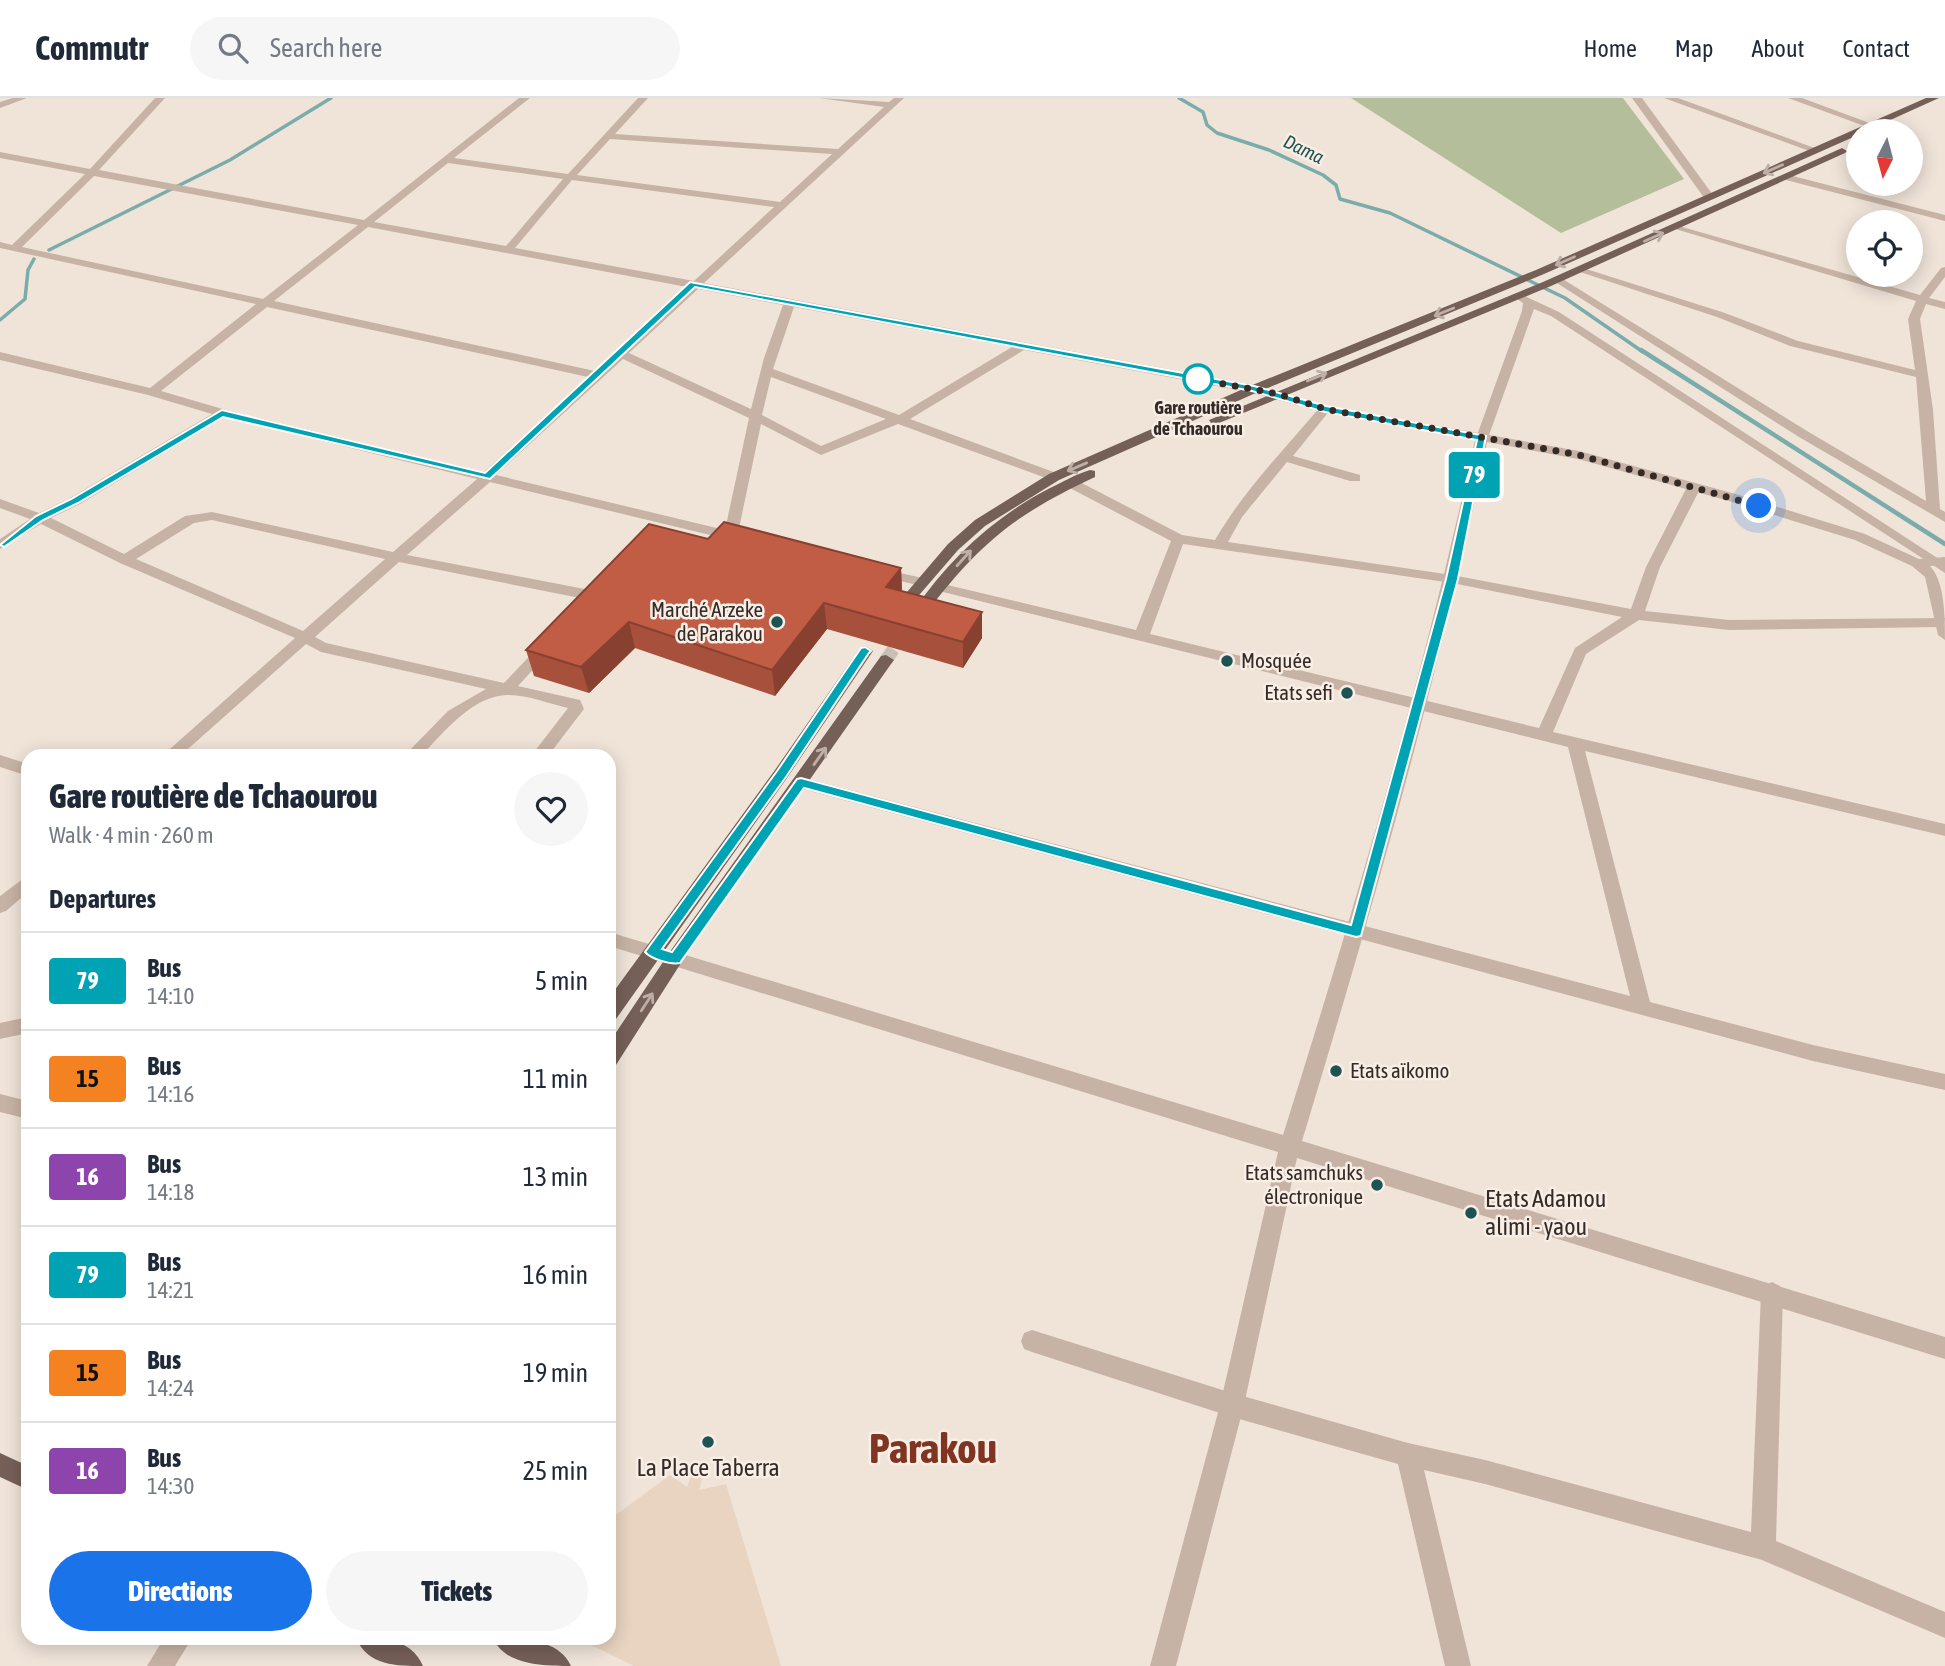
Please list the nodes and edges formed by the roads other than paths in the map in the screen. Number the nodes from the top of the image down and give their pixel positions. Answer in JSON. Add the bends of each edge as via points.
{"nodes":[{"id":1,"x":22,"y":98,"type":"edge"},
{"id":2,"x":160,"y":98,"type":"edge"},
{"id":3,"x":524,"y":98,"type":"edge"},
{"id":4,"x":643,"y":98,"type":"edge"},
{"id":5,"x":824,"y":98,"type":"edge"},
{"id":6,"x":1637,"y":98,"type":"edge"},
{"id":7,"x":1669,"y":98,"type":"edge"},
{"id":8,"x":1793,"y":98,"type":"edge"},
{"id":9,"x":1934,"y":98,"type":"edge"},
{"id":10,"x":895,"y":102,"type":"edge"},
{"id":11,"x":0,"y":105,"type":"edge"},
{"id":12,"x":1852,"y":119,"type":"edge"},
{"id":13,"x":1887,"y":119,"type":"edge"},
{"id":14,"x":610,"y":136,"type":"junction"},
{"id":15,"x":1846,"y":137,"type":"edge"},
{"id":16,"x":1846,"y":149,"type":"edge"},
{"id":17,"x":1815,"y":150,"type":"junction"},
{"id":18,"x":839,"y":152,"type":"junction"},
{"id":19,"x":0,"y":155,"type":"edge"},
{"id":20,"x":444,"y":160,"type":"junction"},
{"id":21,"x":92,"y":172,"type":"junction"},
{"id":22,"x":1785,"y":177,"type":"junction"},
{"id":23,"x":569,"y":178,"type":"junction"},
{"id":24,"x":1709,"y":197,"type":"junction"},
{"id":25,"x":781,"y":205,"type":"junction"},
{"id":26,"x":1945,"y":218,"type":"edge"},
{"id":27,"x":366,"y":223,"type":"junction"},
{"id":28,"x":1676,"y":226,"type":"junction"},
{"id":29,"x":0,"y":245,"type":"edge"},
{"id":30,"x":15,"y":248,"type":"junction"},
{"id":31,"x":508,"y":250,"type":"junction"},
{"id":32,"x":1579,"y":270,"type":"junction"},
{"id":33,"x":1945,"y":270,"type":"edge"},
{"id":34,"x":1552,"y":282,"type":"junction"},
{"id":35,"x":694,"y":284,"type":"junction"},
{"id":36,"x":1523,"y":297,"type":"junction"},
{"id":37,"x":1921,"y":300,"type":"junction"},
{"id":38,"x":790,"y":302,"type":"junction"},
{"id":39,"x":267,"y":304,"type":"junction"},
{"id":40,"x":1945,"y":306,"type":"edge"},
{"id":41,"x":1021,"y":346,"type":"junction"},
{"id":42,"x":620,"y":353,"type":"junction"},
{"id":43,"x":0,"y":356,"type":"edge"},
{"id":44,"x":767,"y":371,"type":"junction"},
{"id":45,"x":595,"y":375,"type":"junction"},
{"id":46,"x":1922,"y":375,"type":"junction"},
{"id":47,"x":1254,"y":389,"type":"junction"},
{"id":48,"x":152,"y":392,"type":"junction"},
{"id":49,"x":1278,"y":394,"type":"junction"},
{"id":50,"x":1325,"y":409,"type":"junction"},
{"id":51,"x":222,"y":413,"type":"junction"},
{"id":52,"x":755,"y":416,"type":"junction"},
{"id":53,"x":902,"y":419,"type":"junction"},
{"id":54,"x":1482,"y":438,"type":"junction"},
{"id":55,"x":1283,"y":457,"type":"junction"},
{"id":56,"x":487,"y":477,"type":"junction"},
{"id":57,"x":1054,"y":477,"type":"junction"},
{"id":58,"x":1355,"y":478,"type":"dead end"},
{"id":59,"x":1071,"y":483,"type":"junction"},
{"id":60,"x":1694,"y":487,"type":"junction"},
{"id":61,"x":0,"y":503,"type":"edge"},
{"id":62,"x":1939,"y":514,"type":"edge"},
{"id":63,"x":40,"y":518,"type":"junction"},
{"id":64,"x":730,"y":536,"type":"junction"},
{"id":65,"x":1178,"y":539,"type":"junction"},
{"id":66,"x":755,"y":542,"type":"edge"},
{"id":67,"x":1220,"y":544,"type":"junction"},
{"id":68,"x":0,"y":545,"type":"edge"},
{"id":69,"x":395,"y":557,"type":"junction"},
{"id":70,"x":125,"y":560,"type":"junction"},
{"id":71,"x":1935,"y":564,"type":"edge"},
{"id":72,"x":863,"y":568,"type":"edge"},
{"id":73,"x":1452,"y":579,"type":"junction"},
{"id":74,"x":922,"y":582,"type":"junction"},
{"id":75,"x":939,"y":587,"type":"junction"},
{"id":76,"x":595,"y":596,"type":"edge"},
{"id":77,"x":903,"y":605,"type":"edge"},
{"id":78,"x":921,"y":610,"type":"tunnel mouth"},
{"id":79,"x":1636,"y":615,"type":"junction"},
{"id":80,"x":1944,"y":628,"type":"edge"},
{"id":81,"x":559,"y":634,"type":"edge"},
{"id":82,"x":303,"y":636,"type":"junction"},
{"id":83,"x":1141,"y":637,"type":"junction"},
{"id":84,"x":865,"y":651,"type":"dead end"},
{"id":85,"x":886,"y":660,"type":"tunnel mouth"},
{"id":86,"x":506,"y":690,"type":"junction"},
{"id":87,"x":1418,"y":705,"type":"junction"},
{"id":88,"x":1544,"y":734,"type":"junction"},
{"id":89,"x":1575,"y":742,"type":"junction"},
{"id":90,"x":178,"y":749,"type":"edge"},
{"id":91,"x":418,"y":749,"type":"edge"},
{"id":92,"x":545,"y":749,"type":"edge"},
{"id":93,"x":0,"y":761,"type":"edge"},
{"id":94,"x":21,"y":768,"type":"edge"},
{"id":95,"x":801,"y":783,"type":"junction"},
{"id":96,"x":1945,"y":830,"type":"edge"},
{"id":97,"x":21,"y":888,"type":"edge"},
{"id":98,"x":5,"y":902,"type":"edge"},
{"id":99,"x":1356,"y":932,"type":"junction"},
{"id":100,"x":616,"y":941,"type":"edge"},
{"id":101,"x":652,"y":952,"type":"junction"},
{"id":102,"x":675,"y":958,"type":"junction"},
{"id":103,"x":616,"y":1003,"type":"edge"},
{"id":104,"x":1642,"y":1007,"type":"junction"},
{"id":105,"x":21,"y":1026,"type":"edge"},
{"id":106,"x":0,"y":1031,"type":"edge"},
{"id":107,"x":616,"y":1048,"type":"edge"},
{"id":108,"x":1945,"y":1082,"type":"edge"},
{"id":109,"x":0,"y":1103,"type":"edge"},
{"id":110,"x":21,"y":1108,"type":"edge"},
{"id":111,"x":1290,"y":1145,"type":"junction"},
{"id":112,"x":1772,"y":1293,"type":"junction"},
{"id":113,"x":1032,"y":1341,"type":"dead end"},
{"id":114,"x":1945,"y":1349,"type":"edge"},
{"id":115,"x":1232,"y":1405,"type":"junction"},
{"id":116,"x":1408,"y":1455,"type":"junction"},
{"id":117,"x":0,"y":1465,"type":"edge"},
{"id":118,"x":21,"y":1475,"type":"edge"},
{"id":119,"x":1763,"y":1548,"type":"junction"},
{"id":120,"x":1945,"y":1625,"type":"edge"},
{"id":121,"x":174,"y":1645,"type":"edge"},
{"id":122,"x":379,"y":1645,"type":"edge"},
{"id":123,"x":519,"y":1645,"type":"edge"},
{"id":124,"x":160,"y":1666,"type":"edge"},
{"id":125,"x":410,"y":1666,"type":"edge"},
{"id":126,"x":558,"y":1666,"type":"edge"},
{"id":127,"x":1163,"y":1666,"type":"edge"},
{"id":128,"x":1458,"y":1666,"type":"edge"}],
"edges":[{"from":1,"to":11,"type":"street"},
{"from":2,"to":21,"type":"street"},
{"from":3,"to":20,"type":"street"},
{"from":4,"to":14,"type":"street"},
{"from":5,"to":10,"type":"street"},
{"from":6,"to":24,"type":"street"},
{"from":7,"to":17,"type":"street"},
{"from":8,"to":12,"type":"street"},
{"from":9,"to":13,"type":"main road"},
{"from":10,"to":18,"type":"street"},
{"from":14,"to":18,"type":"street"},
{"from":14,"to":23,"type":"street"},
{"from":15,"to":17,"type":"main road"},
{"from":16,"to":22,"type":"main road"},
{"from":17,"to":24,"type":"main road","one_way":true},
{"from":18,"to":25,"type":"street"},
{"from":19,"to":21,"type":"street"},
{"from":20,"to":23,"type":"street"},
{"from":20,"to":27,"type":"street"},
{"from":21,"to":27,"type":"street"},
{"from":21,"to":30,"type":"street"},
{"from":22,"to":26,"type":"street"},
{"from":22,"to":28,"type":"main road"},
{"from":23,"to":25,"type":"street"},
{"from":23,"to":31,"type":"street"},
{"from":24,"to":47,"type":"main road","one_way":true},
{"from":25,"to":35,"type":"street"},
{"from":27,"to":31,"type":"street"},
{"from":27,"to":39,"type":"street"},
{"from":32,"to":28,"type":"main road","one_way":true},
{"from":28,"to":37,"type":"street"},
{"from":29,"to":30,"type":"street"},
{"from":30,"to":39,"type":"street"},
{"from":31,"to":35,"type":"street"},
{"from":32,"to":34,"type":"main road"},
{"from":32,"to":46,"type":"street","via":[[1721,315],[1794,344]]},
{"from":33,"to":37,"type":"street"},
{"from":34,"to":36,"type":"main road"},
{"from":34,"to":62,"type":"street"},
{"from":35,"to":38,"type":"street"},
{"from":35,"to":42,"type":"street"},
{"from":49,"to":36,"type":"main road","one_way":true},
{"from":36,"to":54,"type":"street","via":[[1524,326]]},
{"from":36,"to":71,"type":"street"},
{"from":37,"to":40,"type":"street"},
{"from":37,"to":46,"type":"street","via":[[1914,319]]},
{"from":38,"to":41,"type":"street"},
{"from":38,"to":44,"type":"street"},
{"from":39,"to":45,"type":"street"},
{"from":39,"to":48,"type":"street"},
{"from":41,"to":47,"type":"street"},
{"from":41,"to":53,"type":"street"},
{"from":42,"to":45,"type":"street"},
{"from":42,"to":52,"type":"street"},
{"from":43,"to":48,"type":"street"},
{"from":44,"to":52,"type":"street"},
{"from":44,"to":53,"type":"street"},
{"from":45,"to":56,"type":"street"},
{"from":46,"to":62,"type":"street"},
{"from":47,"to":49,"type":"street"},
{"from":47,"to":57,"type":"main road","one_way":true},
{"from":48,"to":51,"type":"street"},
{"from":49,"to":50,"type":"street"},
{"from":49,"to":59,"type":"main road"},
{"from":50,"to":54,"type":"street"},
{"from":50,"to":55,"type":"street"},
{"from":51,"to":56,"type":"street"},
{"from":51,"to":63,"type":"street"},
{"from":52,"to":53,"type":"street","via":[[821,451]]},
{"from":52,"to":64,"type":"street","via":[[743,492]]},
{"from":53,"to":57,"type":"street"},
{"from":54,"to":60,"type":"street","via":[[1579,455]]},
{"from":54,"to":73,"type":"street"},
{"from":55,"to":58,"type":"street"},
{"from":55,"to":67,"type":"street"},
{"from":56,"to":64,"type":"street","via":[[662,524]]},
{"from":56,"to":69,"type":"street"},
{"from":57,"to":74,"type":"main road","via":[[987,517]]},
{"from":59,"to":65,"type":"street"},
{"from":75,"to":59,"type":"main road","one_way":true,"via":[[991,531]]},
{"from":60,"to":71,"type":"street"},
{"from":60,"to":79,"type":"street","via":[[1653,567]]},
{"from":61,"to":63,"type":"street"},
{"from":63,"to":68,"type":"street"},
{"from":63,"to":70,"type":"street"},
{"from":64,"to":66,"type":"street"},
{"from":65,"to":67,"type":"street"},
{"from":65,"to":83,"type":"street"},
{"from":67,"to":73,"type":"street"},
{"from":69,"to":70,"type":"street","via":[[202,516]]},
{"from":69,"to":76,"type":"street"},
{"from":69,"to":82,"type":"street"},
{"from":70,"to":82,"type":"street"},
{"from":71,"to":80,"type":"street"},
{"from":72,"to":74,"type":"street"},
{"from":73,"to":79,"type":"street"},
{"from":73,"to":87,"type":"street"},
{"from":74,"to":77,"type":"main road"},
{"from":75,"to":78,"type":"main road"},
{"from":75,"to":83,"type":"street"},
{"from":79,"to":80,"type":"street","via":[[1729,625]]},
{"from":79,"to":88,"type":"street","via":[[1580,652]]},
{"from":81,"to":86,"type":"street"},
{"from":82,"to":86,"type":"street","via":[[341,653]]},
{"from":82,"to":90,"type":"street"},
{"from":83,"to":87,"type":"street"},
{"from":84,"to":101,"type":"main road"},
{"from":95,"to":85,"type":"main road","one_way":true},
{"from":86,"to":91,"type":"street","via":[[479,696]]},
{"from":86,"to":92,"type":"street","via":[[576,706]]},
{"from":87,"to":88,"type":"street"},
{"from":87,"to":99,"type":"street"},
{"from":88,"to":89,"type":"street"},
{"from":89,"to":96,"type":"street"},
{"from":89,"to":104,"type":"street"},
{"from":93,"to":94,"type":"street"},
{"from":95,"to":99,"type":"street"},
{"from":95,"to":102,"type":"main road"},
{"from":97,"to":98,"type":"street"},
{"from":99,"to":104,"type":"street"},
{"from":99,"to":111,"type":"street"},
{"from":100,"to":101,"type":"street"},
{"from":101,"to":102,"type":"street"},
{"from":101,"to":103,"type":"main road"},
{"from":107,"to":102,"type":"main road","one_way":true},
{"from":102,"to":111,"type":"street"},
{"from":104,"to":108,"type":"street","via":[[1813,1053]]},
{"from":105,"to":106,"type":"street"},
{"from":109,"to":110,"type":"street"},
{"from":111,"to":112,"type":"street"},
{"from":111,"to":115,"type":"street"},
{"from":112,"to":114,"type":"street"},
{"from":112,"to":119,"type":"street"},
{"from":113,"to":115,"type":"street"},
{"from":115,"to":116,"type":"street"},
{"from":115,"to":127,"type":"street"},
{"from":116,"to":119,"type":"street"},
{"from":116,"to":128,"type":"street"},
{"from":117,"to":118,"type":"main road"},
{"from":119,"to":120,"type":"street"},
{"from":121,"to":124,"type":"street"},
{"from":122,"to":125,"type":"main road"},
{"from":123,"to":126,"type":"main road"}]}
